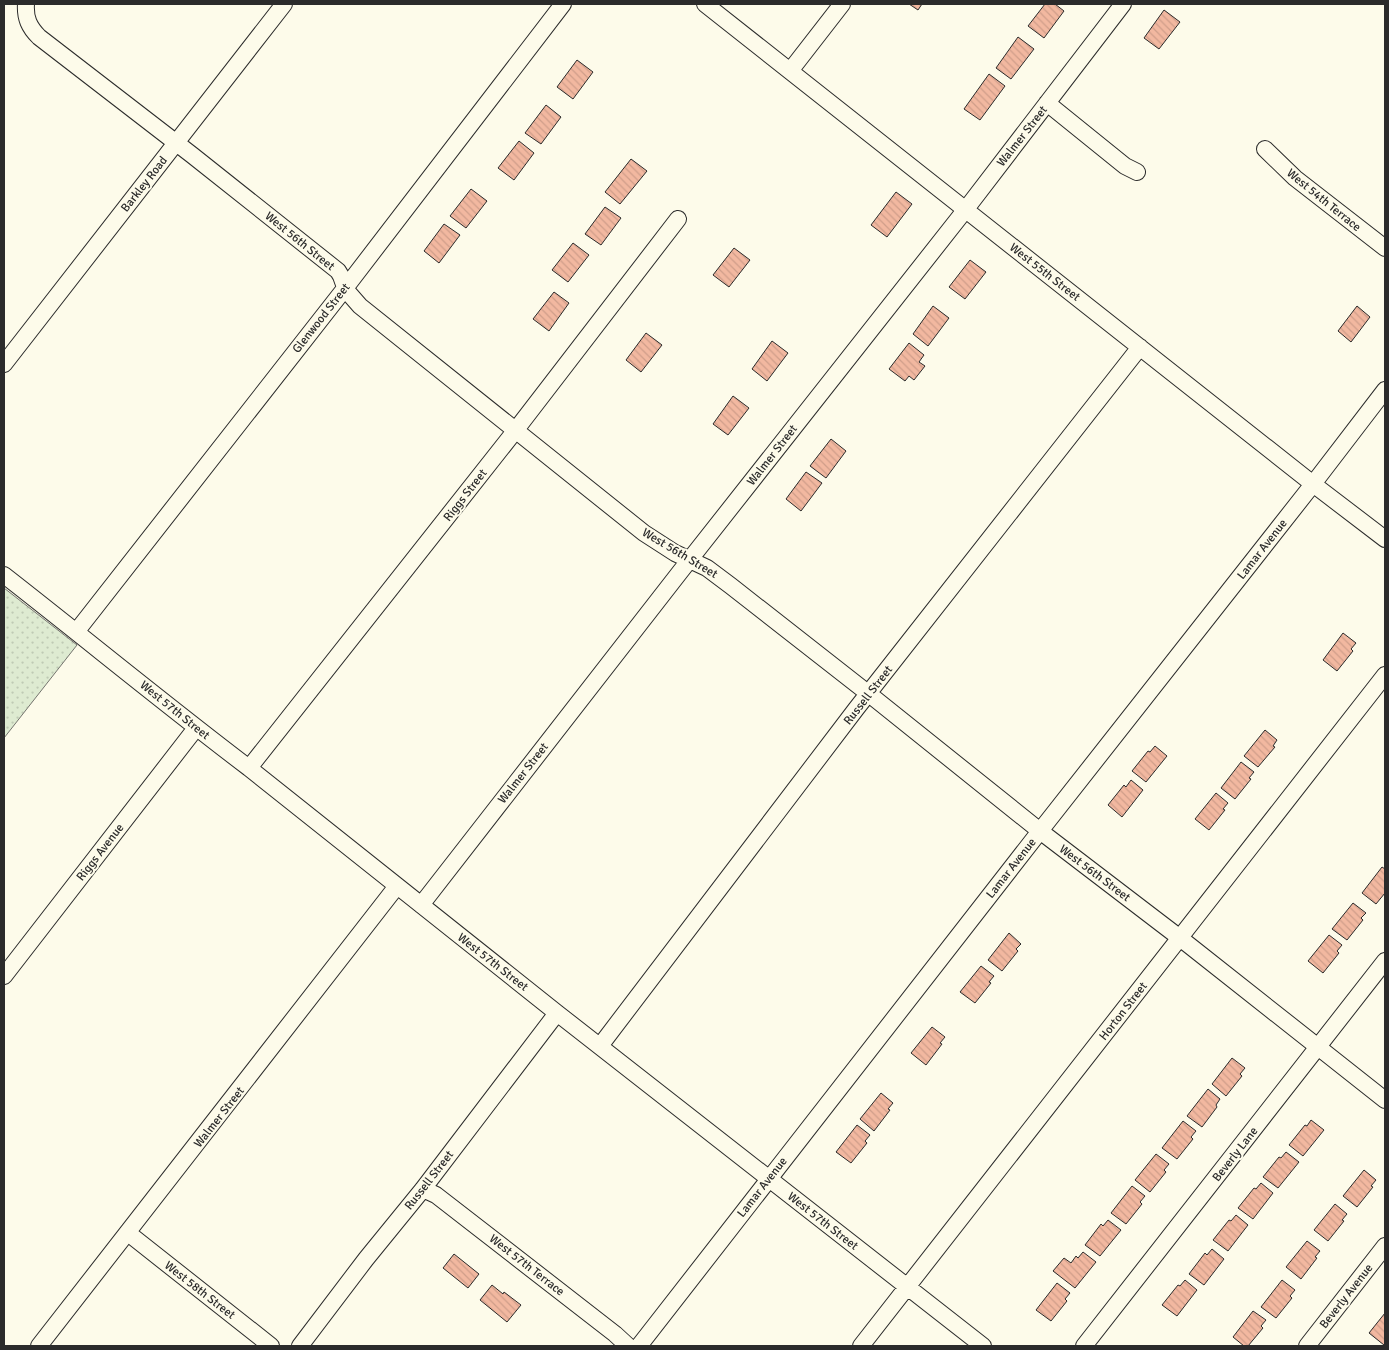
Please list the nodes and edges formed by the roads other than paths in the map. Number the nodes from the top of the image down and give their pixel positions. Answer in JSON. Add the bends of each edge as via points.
{"nodes":[{"id":1,"x":26,"y":4,"type":"edge"},
{"id":2,"x":284,"y":4,"type":"edge"},
{"id":3,"x":563,"y":4,"type":"edge"},
{"id":4,"x":705,"y":4,"type":"edge"},
{"id":5,"x":842,"y":4,"type":"edge"},
{"id":6,"x":1123,"y":4,"type":"edge"},
{"id":7,"x":790,"y":71,"type":"junction"},
{"id":8,"x":1047,"y":103,"type":"junction"},
{"id":9,"x":176,"y":143,"type":"junction"},
{"id":10,"x":1265,"y":149,"type":"dead end"},
{"id":11,"x":1137,"y":172,"type":"dead end"},
{"id":12,"x":966,"y":209,"type":"junction"},
{"id":13,"x":678,"y":219,"type":"dead end"},
{"id":14,"x":1385,"y":248,"type":"edge"},
{"id":15,"x":346,"y":287,"type":"junction"},
{"id":16,"x":1140,"y":347,"type":"junction"},
{"id":17,"x":4,"y":364,"type":"edge"},
{"id":18,"x":1385,"y":390,"type":"edge"},
{"id":19,"x":515,"y":431,"type":"junction"},
{"id":20,"x":1314,"y":484,"type":"junction"},
{"id":21,"x":1385,"y":539,"type":"edge"},
{"id":22,"x":689,"y":560,"type":"junction"},
{"id":23,"x":4,"y":575,"type":"edge"},
{"id":24,"x":76,"y":632,"type":"junction"},
{"id":25,"x":1385,"y":675,"type":"edge"},
{"id":26,"x":869,"y":694,"type":"junction"},
{"id":27,"x":196,"y":728,"type":"junction"},
{"id":28,"x":249,"y":768,"type":"junction"},
{"id":29,"x":1040,"y":831,"type":"junction"},
{"id":30,"x":397,"y":886,"type":"junction"},
{"id":31,"x":421,"y":905,"type":"junction"},
{"id":32,"x":1180,"y":938,"type":"junction"},
{"id":33,"x":1385,"y":961,"type":"edge"},
{"id":34,"x":4,"y":976,"type":"edge"},
{"id":35,"x":557,"y":1012,"type":"junction"},
{"id":36,"x":600,"y":1046,"type":"junction"},
{"id":37,"x":1318,"y":1047,"type":"junction"},
{"id":38,"x":1385,"y":1100,"type":"edge"},
{"id":39,"x":769,"y":1178,"type":"junction"},
{"id":40,"x":423,"y":1189,"type":"junction"},
{"id":41,"x":128,"y":1233,"type":"junction"},
{"id":42,"x":1385,"y":1246,"type":"edge"},
{"id":43,"x":907,"y":1286,"type":"junction"},
{"id":44,"x":40,"y":1346,"type":"edge"},
{"id":45,"x":271,"y":1346,"type":"edge"},
{"id":46,"x":300,"y":1346,"type":"edge"},
{"id":47,"x":628,"y":1346,"type":"edge"},
{"id":48,"x":639,"y":1346,"type":"edge"},
{"id":49,"x":861,"y":1346,"type":"edge"},
{"id":50,"x":983,"y":1346,"type":"edge"},
{"id":51,"x":1084,"y":1346,"type":"edge"},
{"id":52,"x":1307,"y":1346,"type":"edge"}],
"edges":[{"from":1,"to":9,"type":"street","name":"West 56th Street","via":[[28,22],[36,34]]},
{"from":2,"to":9,"type":"street","name":"Barkley Road"},
{"from":3,"to":15,"type":"street","name":"Glenwood Street"},
{"from":4,"to":7,"type":"street","name":"West 55th Street"},
{"from":5,"to":7,"type":"street"},
{"from":6,"to":8,"type":"street","name":"Walmer Street"},
{"from":7,"to":12,"type":"street","name":"West 55th Street"},
{"from":8,"to":11,"type":"street","via":[[1125,166]]},
{"from":8,"to":12,"type":"street","name":"Walmer Street"},
{"from":9,"to":15,"type":"street","name":"West 56th Street","via":[[338,271]]},
{"from":9,"to":17,"type":"street","name":"Barkley Road"},
{"from":10,"to":14,"type":"street","name":"West 54th Terrace","via":[[1295,178]]},
{"from":12,"to":16,"type":"street","name":"West 55th Street"},
{"from":12,"to":22,"type":"street","name":"Walmer Street"},
{"from":13,"to":19,"type":"street","name":"Riggs Street"},
{"from":15,"to":19,"type":"street","name":"West 56th Street","via":[[360,306]]},
{"from":15,"to":24,"type":"street","name":"Glenwood Street"},
{"from":16,"to":20,"type":"street","name":"West 55th Street"},
{"from":16,"to":26,"type":"street","name":"Russell Street"},
{"from":18,"to":20,"type":"street","name":"Lamar Avenue"},
{"from":19,"to":22,"type":"street","name":"West 56th Street","via":[[644,533]]},
{"from":19,"to":28,"type":"street","name":"Riggs Street"},
{"from":20,"to":21,"type":"street","name":"West 55th Street"},
{"from":20,"to":29,"type":"street","name":"Lamar Avenue"},
{"from":22,"to":26,"type":"street","name":"West 56th Street","via":[[712,572]]},
{"from":22,"to":31,"type":"street","name":"Walmer Street"},
{"from":23,"to":24,"type":"street","name":"West 57th Street"},
{"from":24,"to":27,"type":"street","name":"West 57th Street"},
{"from":25,"to":32,"type":"street","name":"Horton Street"},
{"from":26,"to":29,"type":"street","name":"West 56th Street"},
{"from":26,"to":36,"type":"street","name":"Russell Street"},
{"from":27,"to":28,"type":"street","name":"West 57th Street"},
{"from":27,"to":34,"type":"street","name":"Riggs Avenue"},
{"from":28,"to":30,"type":"street","name":"West 57th Street"},
{"from":29,"to":32,"type":"street","name":"West 56th Street"},
{"from":29,"to":39,"type":"street","name":"Lamar Avenue"},
{"from":30,"to":31,"type":"street","name":"West 57th Street"},
{"from":30,"to":41,"type":"street","name":"Walmer Street"},
{"from":31,"to":35,"type":"street","name":"West 57th Street"},
{"from":32,"to":37,"type":"street","name":"West 56th Street"},
{"from":32,"to":43,"type":"street","name":"Horton Street"},
{"from":33,"to":37,"type":"street","name":"Beverly Lane"},
{"from":35,"to":36,"type":"street","name":"West 57th Street"},
{"from":35,"to":40,"type":"street","name":"Russell Street"},
{"from":36,"to":39,"type":"street","name":"West 57th Street"},
{"from":37,"to":38,"type":"street","name":"West 56th Street"},
{"from":37,"to":51,"type":"street","name":"Beverly Lane"},
{"from":39,"to":43,"type":"street","name":"West 57th Street"},
{"from":39,"to":48,"type":"street","name":"Lamar Avenue"},
{"from":40,"to":46,"type":"street","name":"Russell Street"},
{"from":40,"to":47,"type":"street","name":"West 57th Terrace","via":[[436,1195]]},
{"from":41,"to":44,"type":"street","name":"Walmer Street"},
{"from":41,"to":45,"type":"street","name":"West 58th Street"},
{"from":42,"to":52,"type":"street","name":"Beverly Avenue"},
{"from":43,"to":49,"type":"street","name":"Horton Street"},
{"from":43,"to":50,"type":"street","name":"West 57th Street"}]}
